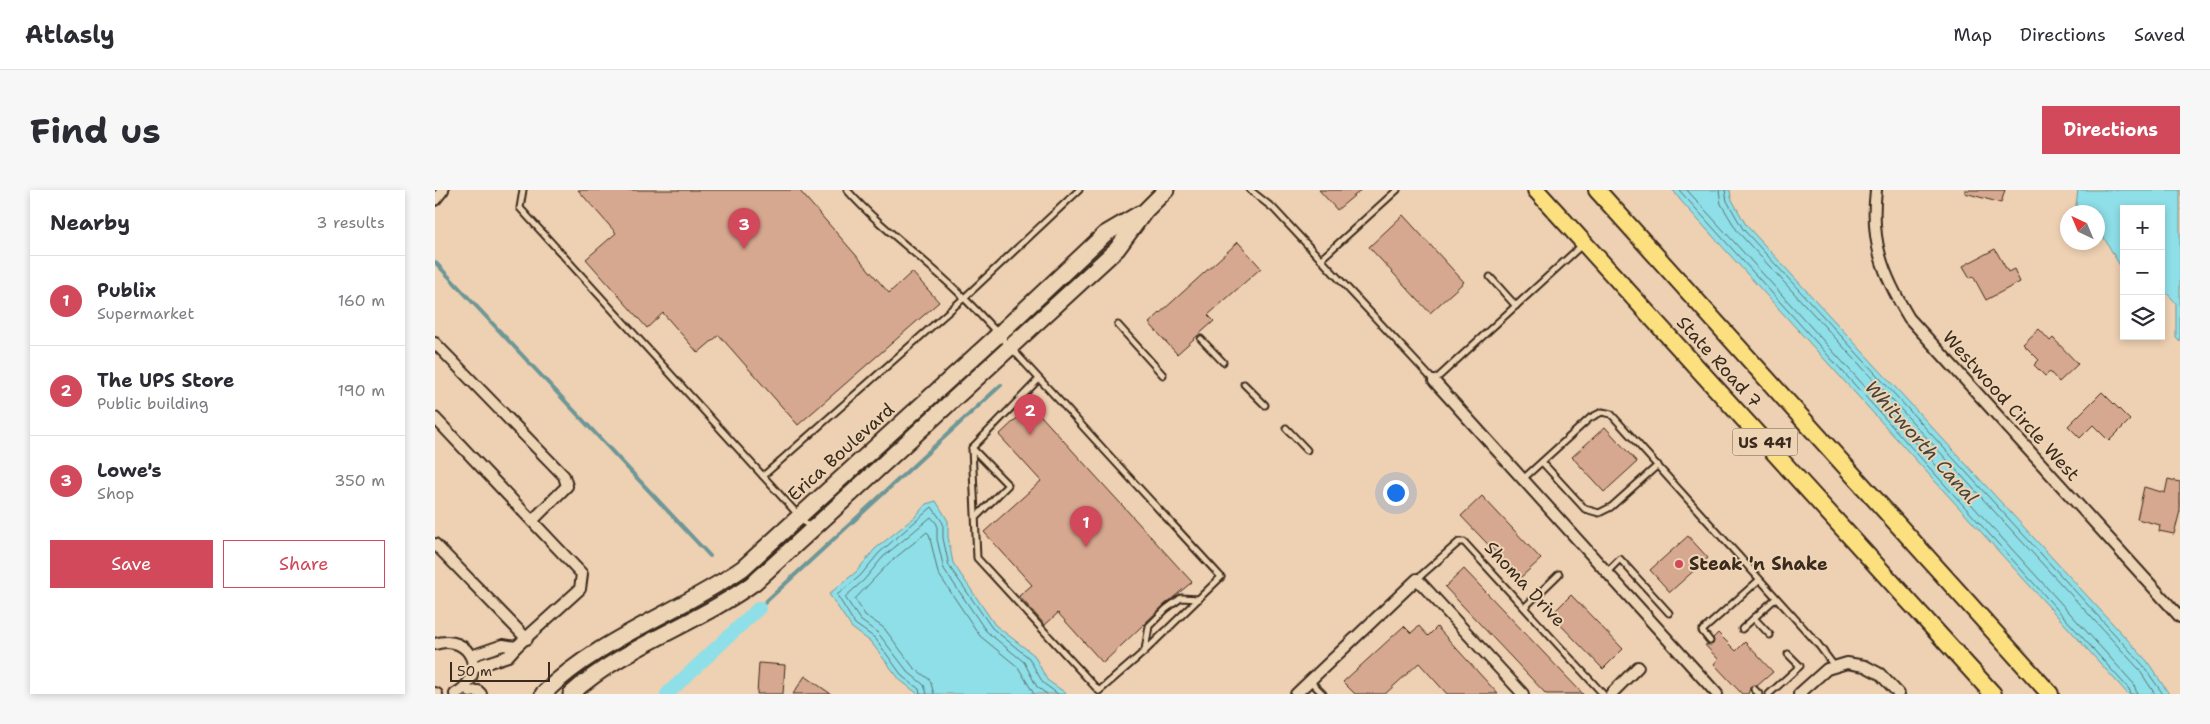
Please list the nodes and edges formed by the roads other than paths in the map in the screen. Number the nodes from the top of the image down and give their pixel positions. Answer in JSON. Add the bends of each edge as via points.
{"nodes":[{"id":1,"x":443,"y":190,"type":"edge"},
{"id":2,"x":523,"y":190,"type":"edge"},
{"id":3,"x":847,"y":190,"type":"edge"},
{"id":4,"x":1079,"y":190,"type":"edge"},
{"id":5,"x":1166,"y":190,"type":"edge"},
{"id":6,"x":1250,"y":190,"type":"edge"},
{"id":7,"x":1397,"y":190,"type":"edge"},
{"id":8,"x":1536,"y":190,"type":"edge"},
{"id":9,"x":1597,"y":190,"type":"edge"},
{"id":10,"x":1876,"y":190,"type":"edge"},
{"id":11,"x":435,"y":200,"type":"edge"},
{"id":12,"x":1145,"y":211,"type":"junction"},
{"id":13,"x":1584,"y":243,"type":"junction"},
{"id":14,"x":1321,"y":259,"type":"junction"},
{"id":15,"x":1489,"y":277,"type":"dead end"},
{"id":16,"x":964,"y":298,"type":"junction"},
{"id":17,"x":1516,"y":306,"type":"junction"},
{"id":18,"x":1118,"y":325,"type":"dead end"},
{"id":19,"x":998,"y":335,"type":"junction"},
{"id":20,"x":1201,"y":339,"type":"dead end"},
{"id":21,"x":435,"y":343,"type":"edge"},
{"id":22,"x":1010,"y":348,"type":"junction"},
{"id":23,"x":1223,"y":362,"type":"dead end"},
{"id":24,"x":1163,"y":375,"type":"dead end"},
{"id":25,"x":1039,"y":379,"type":"junction"},
{"id":26,"x":1434,"y":381,"type":"junction"},
{"id":27,"x":1245,"y":384,"type":"dead end"},
{"id":28,"x":1265,"y":405,"type":"dead end"},
{"id":29,"x":435,"y":418,"type":"edge"},
{"id":30,"x":1286,"y":428,"type":"dead end"},
{"id":31,"x":972,"y":448,"type":"junction"},
{"id":32,"x":1307,"y":450,"type":"dead end"},
{"id":33,"x":1542,"y":462,"type":"junction"},
{"id":34,"x":1658,"y":465,"type":"junction"},
{"id":35,"x":763,"y":476,"type":"junction"},
{"id":36,"x":1523,"y":479,"type":"junction"},
{"id":37,"x":799,"y":516,"type":"junction"},
{"id":38,"x":976,"y":517,"type":"junction"},
{"id":39,"x":533,"y":520,"type":"junction"},
{"id":40,"x":811,"y":529,"type":"junction"},
{"id":41,"x":435,"y":544,"type":"edge"},
{"id":42,"x":1607,"y":572,"type":"junction"},
{"id":43,"x":1559,"y":574,"type":"dead end"},
{"id":44,"x":1417,"y":579,"type":"junction"},
{"id":45,"x":1759,"y":580,"type":"junction"},
{"id":46,"x":1776,"y":598,"type":"junction"},
{"id":47,"x":1199,"y":600,"type":"junction"},
{"id":48,"x":1525,"y":607,"type":"junction"},
{"id":49,"x":1669,"y":613,"type":"dead end"},
{"id":50,"x":2180,"y":617,"type":"edge"},
{"id":51,"x":1754,"y":618,"type":"junction"},
{"id":52,"x":1742,"y":629,"type":"dead end"},
{"id":53,"x":1771,"y":635,"type":"dead end"},
{"id":54,"x":527,"y":639,"type":"junction"},
{"id":55,"x":1710,"y":641,"type":"dead end"},
{"id":56,"x":435,"y":644,"type":"edge"},
{"id":57,"x":516,"y":647,"type":"junction"},
{"id":58,"x":1145,"y":651,"type":"junction"},
{"id":59,"x":1788,"y":654,"type":"dead end"},
{"id":60,"x":471,"y":656,"type":"junction"},
{"id":61,"x":474,"y":667,"type":"junction"},
{"id":62,"x":1638,"y":667,"type":"dead end"},
{"id":63,"x":1835,"y":667,"type":"junction"},
{"id":64,"x":1311,"y":681,"type":"junction"},
{"id":65,"x":1754,"y":689,"type":"dead end"},
{"id":66,"x":472,"y":692,"type":"edge"},
{"id":67,"x":455,"y":694,"type":"edge"},
{"id":68,"x":543,"y":694,"type":"edge"},
{"id":69,"x":571,"y":694,"type":"edge"},
{"id":70,"x":1296,"y":694,"type":"edge"},
{"id":71,"x":1323,"y":694,"type":"edge"},
{"id":72,"x":1523,"y":694,"type":"edge"},
{"id":73,"x":1603,"y":694,"type":"edge"},
{"id":74,"x":1611,"y":694,"type":"edge"},
{"id":75,"x":1717,"y":694,"type":"edge"},
{"id":76,"x":1759,"y":694,"type":"edge"},
{"id":77,"x":1769,"y":694,"type":"edge"},
{"id":78,"x":1799,"y":694,"type":"edge"},
{"id":79,"x":1899,"y":694,"type":"edge"},
{"id":80,"x":1993,"y":694,"type":"edge"},
{"id":81,"x":2050,"y":694,"type":"edge"}],
"edges":[{"from":1,"to":11,"type":"street"},
{"from":2,"to":35,"type":"lane","via":[[520,208]]},
{"from":3,"to":16,"type":"lane","via":[[866,211]]},
{"from":4,"to":16,"type":"lane"},
{"from":5,"to":12,"type":"street","name":"Erica Boulevard"},
{"from":6,"to":14,"type":"lane","via":[[1274,209]]},
{"from":7,"to":14,"type":"lane"},
{"from":8,"to":13,"type":"main road","name":"State Road 7","number":"US 441"},
{"from":9,"to":81,"type":"main road","name":"State Road 7","number":"US 441"},
{"from":10,"to":50,"type":"street","name":"Westwood Circle West","via":[[1874,220],[1879,256],[1909,318]]},
{"from":12,"to":19,"type":"street","name":"Erica Boulevard","via":[[1105,234]]},
{"from":12,"to":22,"type":"street","name":"Erica Boulevard","via":[[1117,250]]},
{"from":13,"to":17,"type":"lane"},
{"from":13,"to":80,"type":"main road","name":"State Road 7","number":"US 441"},
{"from":14,"to":26,"type":"lane"},
{"from":15,"to":17,"type":"lane"},
{"from":16,"to":19,"type":"lane"},
{"from":16,"to":35,"type":"lane"},
{"from":17,"to":26,"type":"lane"},
{"from":18,"to":24,"type":"lane"},
{"from":19,"to":22,"type":"lane"},
{"from":19,"to":37,"type":"street","name":"Erica Boulevard"},
{"from":20,"to":23,"type":"lane"},
{"from":21,"to":39,"type":"street","via":[[564,476],[567,486]]},
{"from":22,"to":25,"type":"lane"},
{"from":22,"to":40,"type":"street","name":"Erica Boulevard"},
{"from":25,"to":31,"type":"lane"},
{"from":25,"to":47,"type":"lane","via":[[1221,577]]},
{"from":26,"to":36,"type":"street"},
{"from":27,"to":28,"type":"lane"},
{"from":29,"to":39,"type":"street"},
{"from":30,"to":32,"type":"lane"},
{"from":31,"to":38,"type":"lane"},
{"from":31,"to":38,"type":"lane","via":[[1008,485]]},
{"from":33,"to":34,"type":"lane","via":[[1585,509],[1599,513],[1611,507]]},
{"from":33,"to":34,"type":"lane","via":[[1590,418],[1603,412],[1611,414]]},
{"from":33,"to":36,"type":"lane"},
{"from":34,"to":45,"type":"lane"},
{"from":35,"to":37,"type":"lane"},
{"from":36,"to":42,"type":"street"},
{"from":37,"to":40,"type":"lane"},
{"from":37,"to":68,"type":"street","name":"Erica Boulevard","via":[[743,568],[720,584],[594,652]]},
{"from":38,"to":58,"type":"lane","via":[[977,558],[1099,691]]},
{"from":39,"to":54,"type":"street","via":[[583,574],[580,589]]},
{"from":40,"to":69,"type":"street","name":"Erica Boulevard","via":[[735,597],[607,666]]},
{"from":41,"to":54,"type":"street"},
{"from":42,"to":49,"type":"lane","via":[[1620,559]]},
{"from":42,"to":75,"type":"street"},
{"from":43,"to":48,"type":"lane"},
{"from":44,"to":48,"type":"lane","name":"Shoma Drive","via":[[1459,542],[1464,542]]},
{"from":44,"to":64,"type":"street","name":"Shoma Drive"},
{"from":44,"to":72,"type":"street"},
{"from":45,"to":46,"type":"lane"},
{"from":45,"to":55,"type":"lane","via":[[1702,631]]},
{"from":46,"to":51,"type":"lane"},
{"from":46,"to":63,"type":"lane"},
{"from":47,"to":58,"type":"lane"},
{"from":47,"to":58,"type":"lane","via":[[1181,598],[1166,609],[1149,626]]},
{"from":48,"to":73,"type":"lane","name":"Shoma Drive"},
{"from":51,"to":52,"type":"lane"},
{"from":51,"to":53,"type":"lane"},
{"from":54,"to":57,"type":"street"},
{"from":56,"to":60,"type":"street","via":[[452,642]]},
{"from":57,"to":60,"type":"street","via":[[503,645]]},
{"from":57,"to":61,"type":"street","via":[[508,656]]},
{"from":59,"to":77,"type":"lane","via":[[1800,666]]},
{"from":60,"to":61,"type":"street"},
{"from":61,"to":66,"type":"street"},
{"from":62,"to":74,"type":"street"},
{"from":63,"to":78,"type":"street","via":[[1827,669]]},
{"from":63,"to":79,"type":"street","via":[[1847,663],[1865,666],[1880,674]]},
{"from":64,"to":70,"type":"street","name":"Shoma Drive"},
{"from":64,"to":71,"type":"lane"},
{"from":65,"to":76,"type":"lane"},
{"from":66,"to":67,"type":"street"}]}
